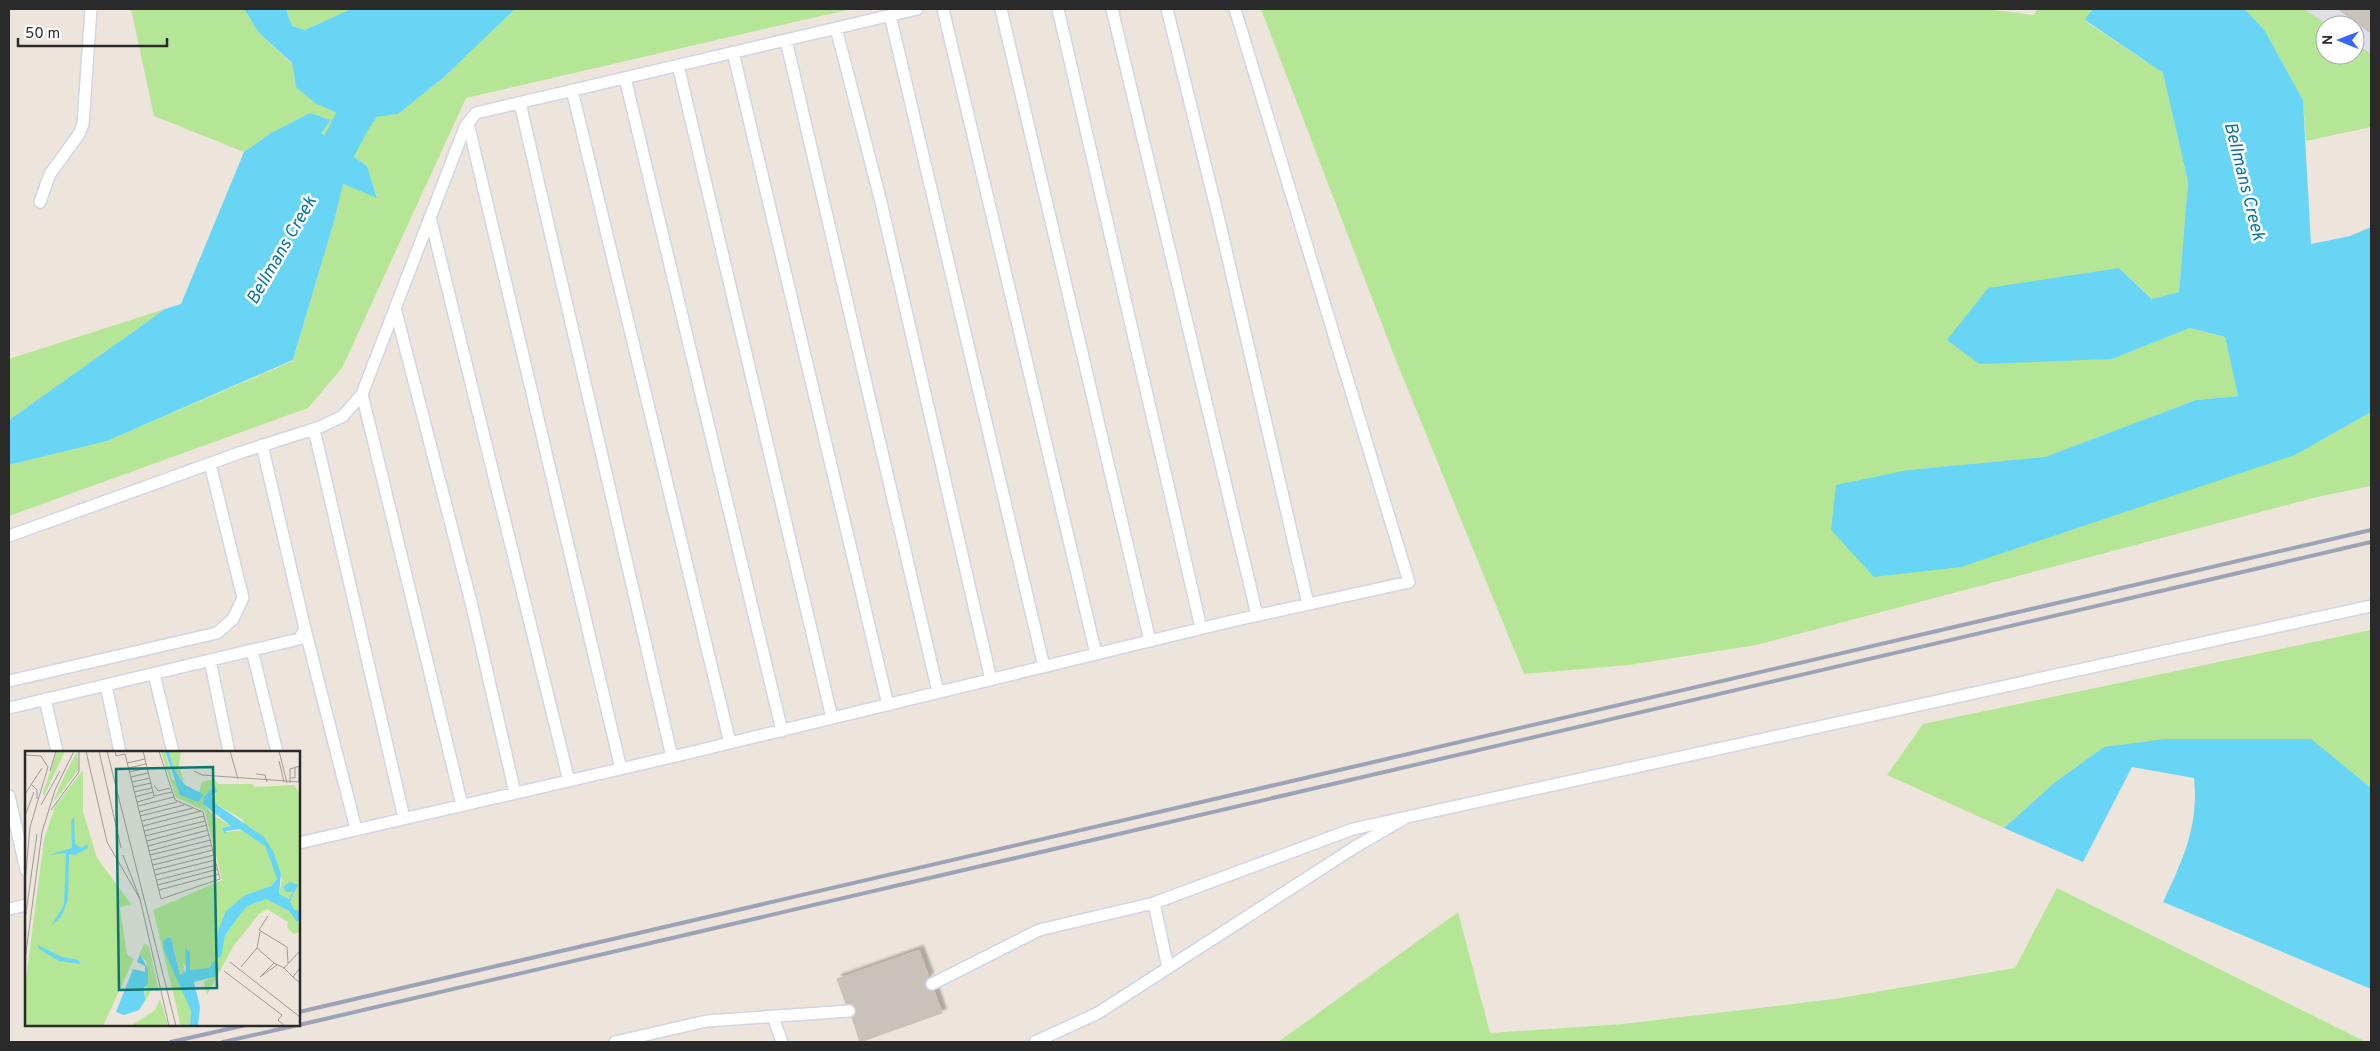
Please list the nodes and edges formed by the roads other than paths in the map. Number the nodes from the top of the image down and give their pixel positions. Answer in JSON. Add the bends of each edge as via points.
{"nodes":[{"id":1,"x":91,"y":9,"type":"edge"},
{"id":2,"x":917,"y":9,"type":"edge"},
{"id":3,"x":943,"y":9,"type":"edge"},
{"id":4,"x":1001,"y":9,"type":"edge"},
{"id":5,"x":1058,"y":9,"type":"edge"},
{"id":6,"x":1112,"y":9,"type":"edge"},
{"id":7,"x":1167,"y":9,"type":"edge"},
{"id":8,"x":1235,"y":9,"type":"edge"},
{"id":9,"x":890,"y":15,"type":"junction"},
{"id":10,"x":836,"y":28,"type":"junction"},
{"id":11,"x":786,"y":40,"type":"junction"},
{"id":12,"x":733,"y":52,"type":"junction"},
{"id":13,"x":678,"y":65,"type":"junction"},
{"id":14,"x":625,"y":78,"type":"junction"},
{"id":15,"x":572,"y":90,"type":"junction"},
{"id":16,"x":520,"y":103,"type":"junction"},
{"id":17,"x":468,"y":123,"type":"junction"},
{"id":18,"x":40,"y":202,"type":"dead end"},
{"id":19,"x":430,"y":217,"type":"junction"},
{"id":20,"x":395,"y":308,"type":"junction"},
{"id":21,"x":362,"y":394,"type":"junction"},
{"id":22,"x":314,"y":429,"type":"junction"},
{"id":23,"x":262,"y":445,"type":"junction"},
{"id":24,"x":210,"y":464,"type":"junction"},
{"id":25,"x":9,"y":536,"type":"edge"},
{"id":26,"x":1308,"y":604,"type":"junction"},
{"id":27,"x":2371,"y":606,"type":"edge"},
{"id":28,"x":1257,"y":615,"type":"junction"},
{"id":29,"x":1201,"y":628,"type":"junction"},
{"id":30,"x":305,"y":629,"type":"junction"},
{"id":31,"x":1150,"y":641,"type":"junction"},
{"id":32,"x":252,"y":650,"type":"junction"},
{"id":33,"x":1096,"y":654,"type":"junction"},
{"id":34,"x":210,"y":660,"type":"junction"},
{"id":35,"x":1044,"y":666,"type":"junction"},
{"id":36,"x":154,"y":674,"type":"junction"},
{"id":37,"x":991,"y":680,"type":"junction"},
{"id":38,"x":9,"y":681,"type":"edge"},
{"id":39,"x":106,"y":685,"type":"junction"},
{"id":40,"x":938,"y":692,"type":"junction"},
{"id":41,"x":45,"y":700,"type":"junction"},
{"id":42,"x":888,"y":705,"type":"junction"},
{"id":43,"x":9,"y":708,"type":"edge"},
{"id":44,"x":832,"y":718,"type":"junction"},
{"id":45,"x":782,"y":731,"type":"junction"},
{"id":46,"x":730,"y":743,"type":"junction"},
{"id":47,"x":57,"y":751,"type":"edge"},
{"id":48,"x":120,"y":751,"type":"edge"},
{"id":49,"x":173,"y":751,"type":"edge"},
{"id":50,"x":230,"y":751,"type":"edge"},
{"id":51,"x":277,"y":751,"type":"edge"},
{"id":52,"x":672,"y":758,"type":"junction"},
{"id":53,"x":621,"y":769,"type":"junction"},
{"id":54,"x":569,"y":781,"type":"junction"},
{"id":55,"x":515,"y":793,"type":"junction"},
{"id":56,"x":9,"y":796,"type":"edge"},
{"id":57,"x":462,"y":805,"type":"junction"},
{"id":58,"x":1406,"y":817,"type":"junction"},
{"id":59,"x":404,"y":818,"type":"junction"},
{"id":60,"x":356,"y":829,"type":"junction"},
{"id":61,"x":300,"y":840,"type":"edge"},
{"id":62,"x":25,"y":866,"type":"edge"},
{"id":63,"x":1154,"y":903,"type":"junction"},
{"id":64,"x":25,"y":905,"type":"edge"},
{"id":65,"x":9,"y":909,"type":"edge"},
{"id":66,"x":1168,"y":968,"type":"junction"},
{"id":67,"x":932,"y":984,"type":"dead end"},
{"id":68,"x":849,"y":1011,"type":"dead end"},
{"id":69,"x":773,"y":1017,"type":"junction"},
{"id":70,"x":615,"y":1042,"type":"edge"},
{"id":71,"x":782,"y":1042,"type":"edge"},
{"id":72,"x":1035,"y":1042,"type":"edge"}],
"edges":[{"from":1,"to":18,"type":"lane","via":[[83,124],[50,174]]},
{"from":2,"to":9,"type":"lane"},
{"from":3,"to":33,"type":"lane"},
{"from":4,"to":31,"type":"lane"},
{"from":5,"to":29,"type":"lane"},
{"from":6,"to":28,"type":"lane"},
{"from":7,"to":26,"type":"lane"},
{"from":8,"to":26,"type":"lane","via":[[1409,582]]},
{"from":9,"to":10,"type":"lane"},
{"from":9,"to":35,"type":"lane"},
{"from":10,"to":11,"type":"lane"},
{"from":10,"to":37,"type":"lane","via":[[881,202]]},
{"from":11,"to":12,"type":"lane"},
{"from":11,"to":40,"type":"lane"},
{"from":12,"to":13,"type":"lane"},
{"from":12,"to":42,"type":"lane"},
{"from":13,"to":14,"type":"lane"},
{"from":13,"to":44,"type":"lane"},
{"from":14,"to":15,"type":"lane"},
{"from":14,"to":45,"type":"lane"},
{"from":15,"to":16,"type":"lane"},
{"from":15,"to":46,"type":"lane"},
{"from":16,"to":17,"type":"lane","via":[[476,113]]},
{"from":16,"to":52,"type":"lane"},
{"from":17,"to":19,"type":"lane"},
{"from":17,"to":53,"type":"lane"},
{"from":19,"to":20,"type":"lane"},
{"from":19,"to":54,"type":"lane"},
{"from":20,"to":21,"type":"lane"},
{"from":20,"to":55,"type":"lane"},
{"from":21,"to":22,"type":"lane","via":[[343,416]]},
{"from":21,"to":57,"type":"lane"},
{"from":22,"to":23,"type":"lane"},
{"from":22,"to":59,"type":"lane"},
{"from":23,"to":24,"type":"lane"},
{"from":23,"to":30,"type":"lane"},
{"from":24,"to":25,"type":"lane"},
{"from":24,"to":38,"type":"lane","via":[[243,598],[233,619],[217,632]]},
{"from":26,"to":28,"type":"lane"},
{"from":27,"to":58,"type":"lane"},
{"from":28,"to":29,"type":"lane"},
{"from":29,"to":31,"type":"lane"},
{"from":30,"to":32,"type":"lane","via":[[299,639]]},
{"from":30,"to":60,"type":"lane"},
{"from":31,"to":33,"type":"lane"},
{"from":32,"to":34,"type":"lane"},
{"from":32,"to":51,"type":"lane"},
{"from":33,"to":35,"type":"lane"},
{"from":34,"to":36,"type":"lane"},
{"from":34,"to":50,"type":"lane"},
{"from":35,"to":37,"type":"lane"},
{"from":36,"to":39,"type":"lane"},
{"from":36,"to":49,"type":"lane"},
{"from":37,"to":40,"type":"lane"},
{"from":39,"to":41,"type":"lane"},
{"from":39,"to":48,"type":"lane"},
{"from":40,"to":42,"type":"lane"},
{"from":41,"to":43,"type":"lane"},
{"from":41,"to":47,"type":"lane"},
{"from":42,"to":44,"type":"lane"},
{"from":44,"to":45,"type":"lane"},
{"from":45,"to":46,"type":"lane"},
{"from":46,"to":52,"type":"lane"},
{"from":52,"to":53,"type":"lane"},
{"from":53,"to":54,"type":"lane"},
{"from":54,"to":55,"type":"lane"},
{"from":55,"to":57,"type":"lane"},
{"from":56,"to":62,"type":"lane"},
{"from":57,"to":59,"type":"lane"},
{"from":58,"to":63,"type":"lane","via":[[1353,829]]},
{"from":58,"to":66,"type":"lane"},
{"from":59,"to":60,"type":"lane"},
{"from":60,"to":61,"type":"lane"},
{"from":63,"to":66,"type":"lane"},
{"from":63,"to":67,"type":"lane","via":[[1039,930]]},
{"from":64,"to":65,"type":"lane"},
{"from":66,"to":72,"type":"lane","via":[[1098,1013]]},
{"from":68,"to":69,"type":"lane"},
{"from":69,"to":70,"type":"lane","via":[[707,1022]]},
{"from":69,"to":71,"type":"lane"}]}
